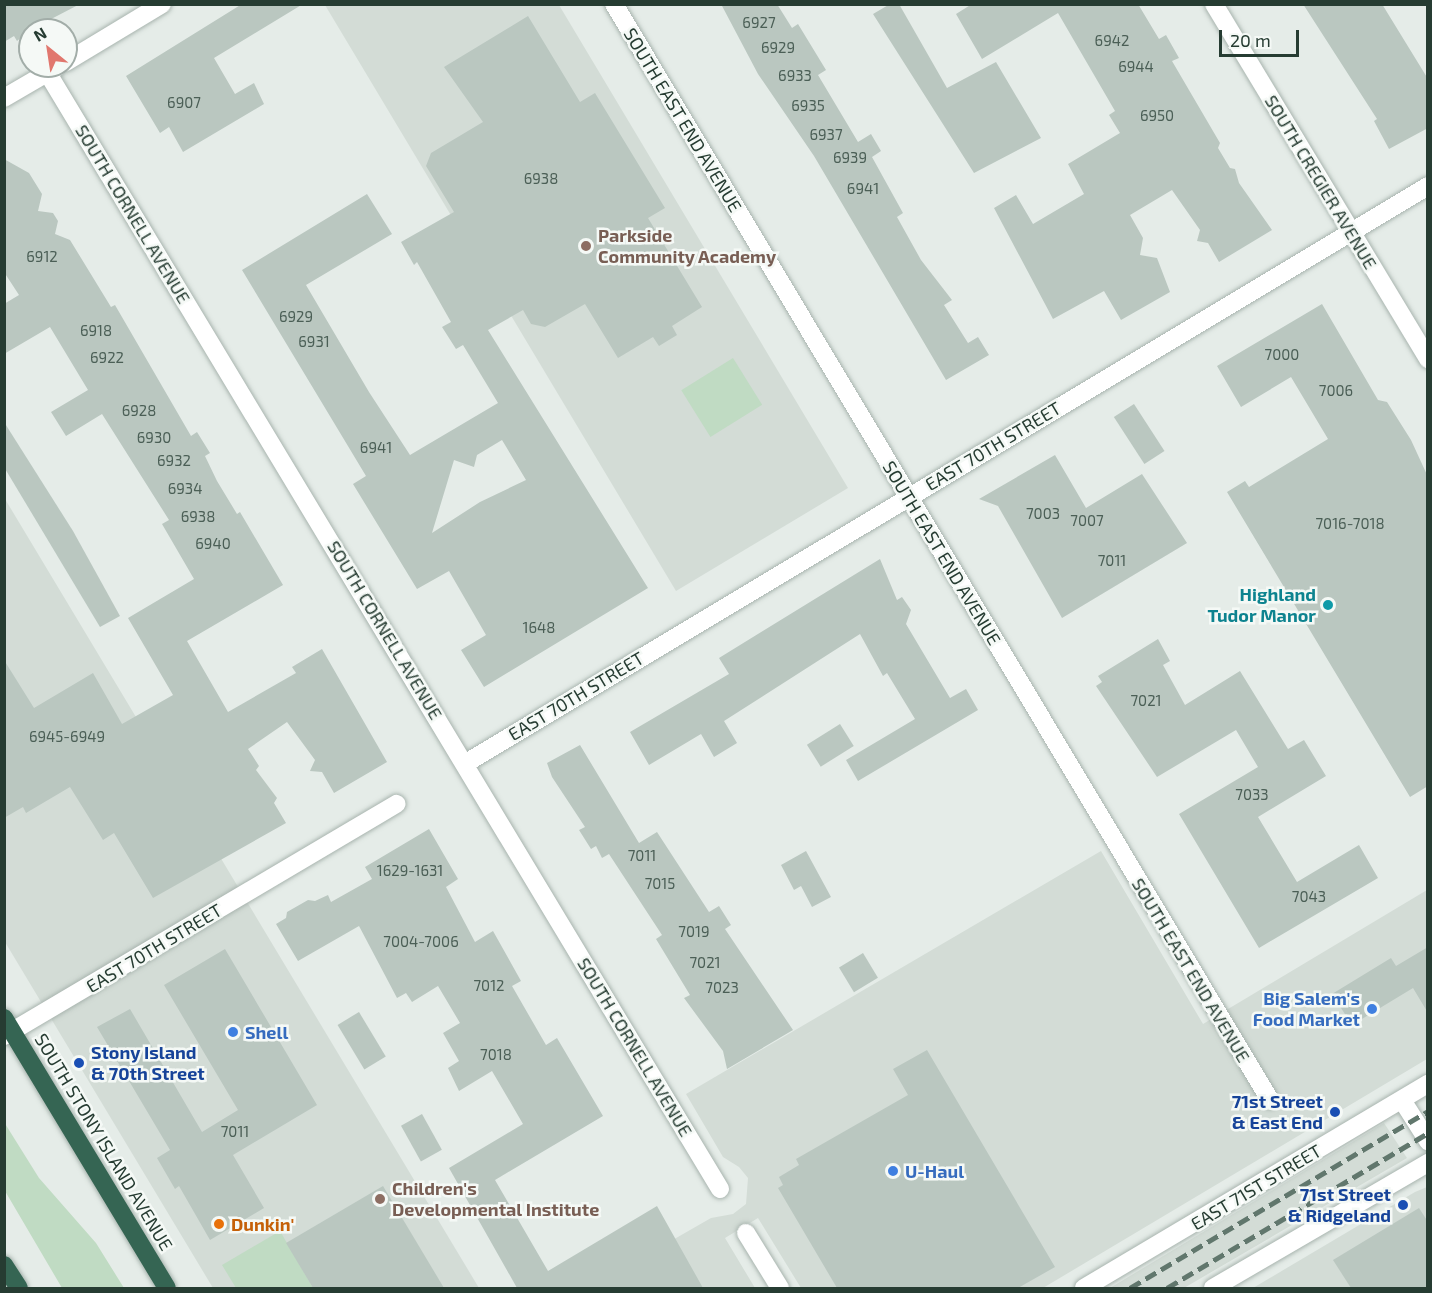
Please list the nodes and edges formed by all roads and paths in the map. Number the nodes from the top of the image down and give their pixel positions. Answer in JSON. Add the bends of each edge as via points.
{"nodes":[{"id":1,"x":162,"y":4,"type":"edge"},
{"id":2,"x":614,"y":4,"type":"edge"},
{"id":3,"x":1214,"y":4,"type":"edge"},
{"id":4,"x":78,"y":55,"type":"edge"},
{"id":5,"x":38,"y":78,"type":"edge"},
{"id":6,"x":58,"y":78,"type":"edge"},
{"id":7,"x":4,"y":98,"type":"edge"},
{"id":8,"x":1428,"y":186,"type":"edge"},
{"id":9,"x":1351,"y":232,"type":"junction"},
{"id":10,"x":1428,"y":359,"type":"edge"},
{"id":11,"x":909,"y":497,"type":"junction"},
{"id":12,"x":466,"y":763,"type":"junction"},
{"id":13,"x":396,"y":804,"type":"dead end"},
{"id":14,"x":7,"y":1028,"type":"edge"},
{"id":15,"x":1428,"y":1084,"type":"edge"},
{"id":16,"x":1270,"y":1100,"type":"dead end"},
{"id":17,"x":1402,"y":1100,"type":"junction"},
{"id":18,"x":1428,"y":1141,"type":"edge"},
{"id":19,"x":1428,"y":1163,"type":"edge"},
{"id":20,"x":720,"y":1189,"type":"dead end"},
{"id":21,"x":746,"y":1233,"type":"dead end"},
{"id":22,"x":4,"y":1265,"type":"edge"},
{"id":23,"x":18,"y":1288,"type":"edge"},
{"id":24,"x":167,"y":1288,"type":"edge"},
{"id":25,"x":780,"y":1288,"type":"edge"},
{"id":26,"x":1084,"y":1288,"type":"edge"},
{"id":27,"x":1214,"y":1288,"type":"edge"}],
"edges":[{"from":1,"to":4,"type":"street"},
{"from":2,"to":11,"type":"street","name":"SOUTH EAST END AVENUE"},
{"from":3,"to":9,"type":"street","name":"SOUTH CREGIER AVENUE"},
{"from":5,"to":7,"type":"street"},
{"from":6,"to":12,"type":"street","name":"SOUTH CORNELL AVENUE"},
{"from":8,"to":9,"type":"street","name":"EAST 70TH STREET"},
{"from":9,"to":10,"type":"street","name":"SOUTH CREGIER AVENUE"},
{"from":9,"to":11,"type":"street","name":"EAST 70TH STREET"},
{"from":11,"to":12,"type":"street","name":"EAST 70TH STREET"},
{"from":11,"to":16,"type":"street","name":"SOUTH EAST END AVENUE"},
{"from":12,"to":20,"type":"street","name":"SOUTH CORNELL AVENUE"},
{"from":13,"to":14,"type":"street","name":"EAST 70TH STREET"},
{"from":14,"to":24,"type":"highway","name":"SOUTH STONY ISLAND AVENUE"},
{"from":15,"to":17,"type":"street","name":"EAST 71ST STREET"},
{"from":17,"to":18,"type":"street"},
{"from":17,"to":26,"type":"street","name":"EAST 71ST STREET"},
{"from":19,"to":27,"type":"street"},
{"from":21,"to":25,"type":"street"},
{"from":22,"to":23,"type":"highway"}]}
